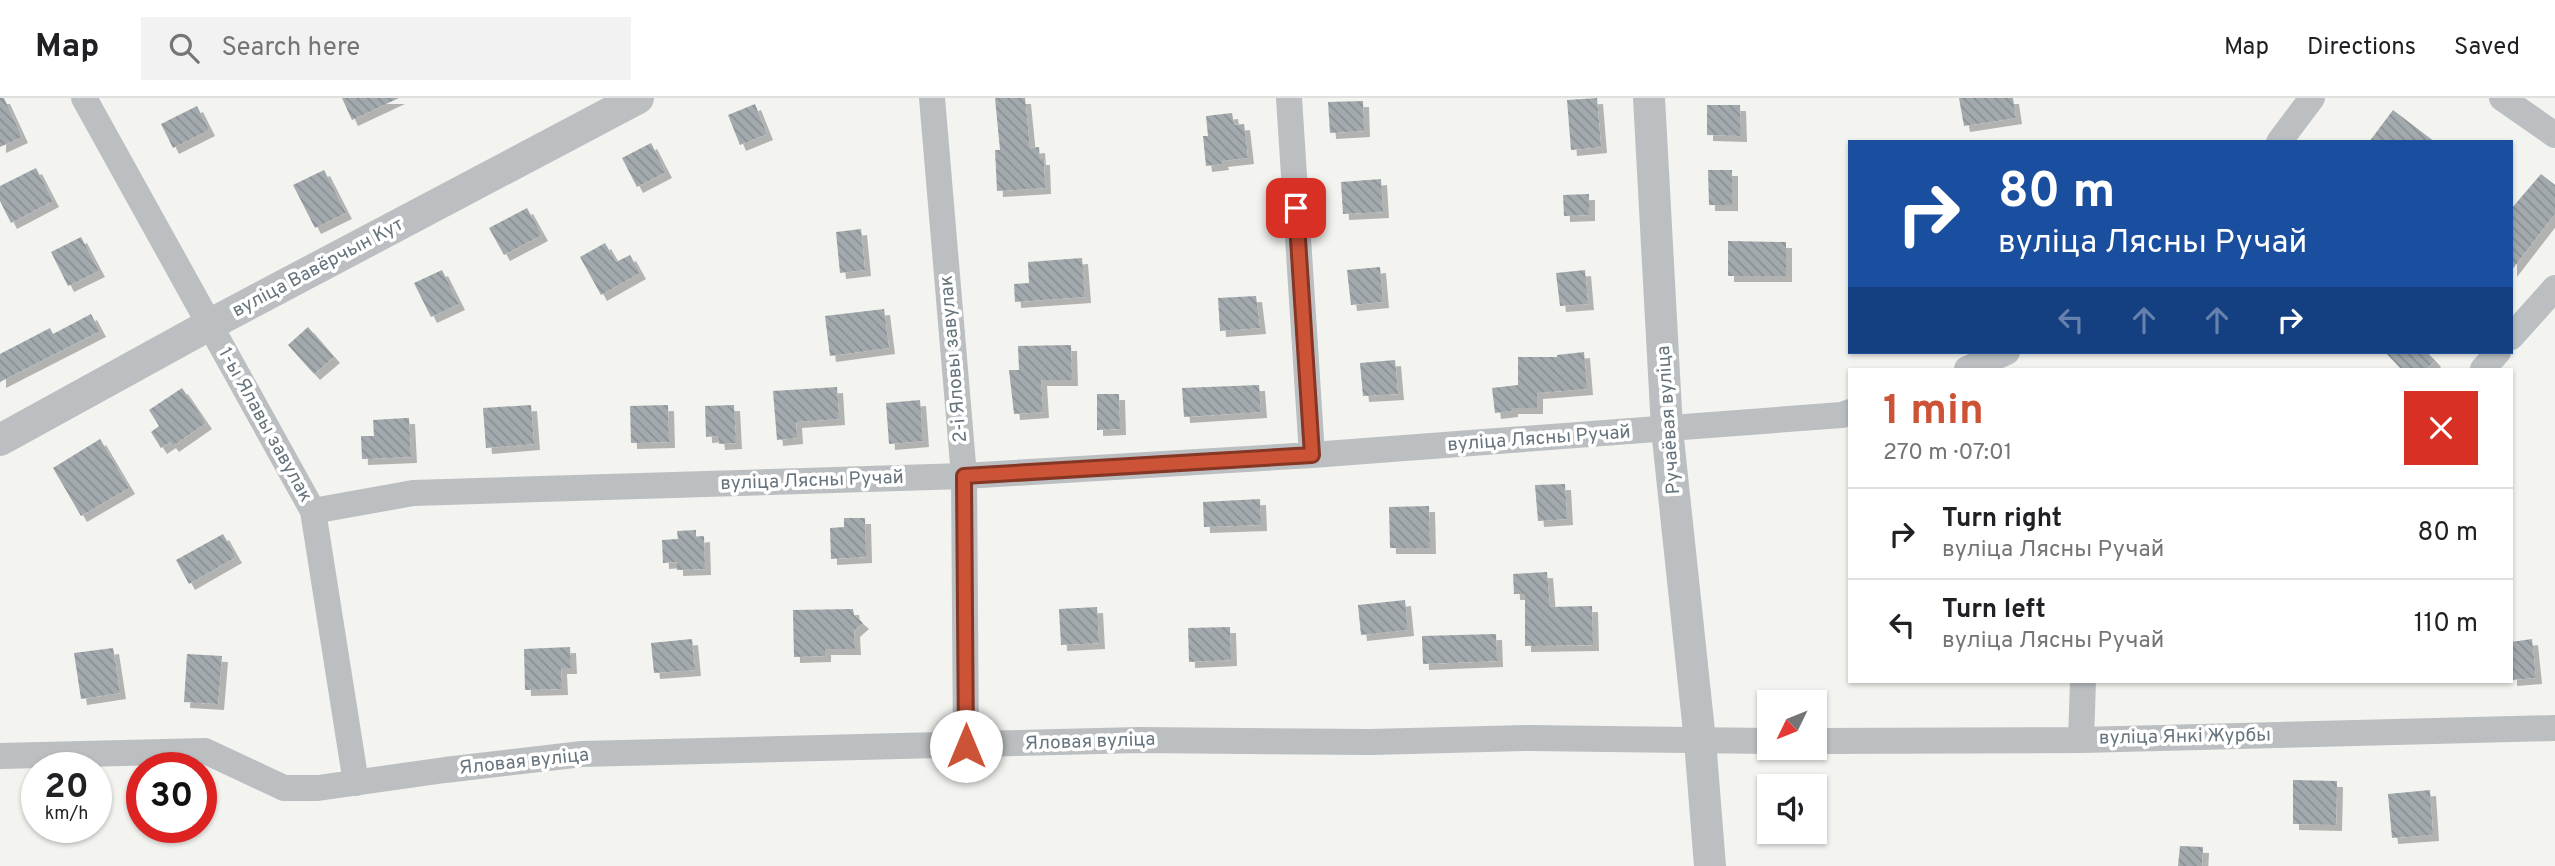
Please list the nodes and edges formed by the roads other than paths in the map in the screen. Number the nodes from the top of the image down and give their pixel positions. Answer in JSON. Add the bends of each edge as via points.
{"nodes":[{"id":1,"x":84,"y":98,"type":"edge"},
{"id":2,"x":638,"y":98,"type":"edge"},
{"id":3,"x":932,"y":98,"type":"edge"},
{"id":4,"x":1289,"y":98,"type":"edge"},
{"id":5,"x":1649,"y":98,"type":"edge"},
{"id":6,"x":2312,"y":98,"type":"edge"},
{"id":7,"x":2502,"y":98,"type":"edge"},
{"id":8,"x":2555,"y":135,"type":"edge"},
{"id":9,"x":2280,"y":140,"type":"edge"},
{"id":10,"x":2555,"y":288,"type":"edge"},
{"id":11,"x":209,"y":325,"type":"junction"},
{"id":12,"x":2513,"y":335,"type":"edge"},
{"id":13,"x":2002,"y":354,"type":"edge"},
{"id":14,"x":2496,"y":354,"type":"edge"},
{"id":15,"x":1969,"y":368,"type":"edge"},
{"id":16,"x":2484,"y":368,"type":"edge"},
{"id":17,"x":1848,"y":413,"type":"edge"},
{"id":18,"x":1668,"y":429,"type":"junction"},
{"id":19,"x":0,"y":440,"type":"edge"},
{"id":20,"x":1312,"y":455,"type":"junction"},
{"id":21,"x":964,"y":476,"type":"junction"},
{"id":22,"x":313,"y":511,"type":"junction"},
{"id":23,"x":2083,"y":683,"type":"edge"},
{"id":24,"x":2555,"y":728,"type":"edge"},
{"id":25,"x":2081,"y":740,"type":"junction"},
{"id":26,"x":1700,"y":741,"type":"junction"},
{"id":27,"x":1757,"y":741,"type":"edge"},
{"id":28,"x":1827,"y":741,"type":"edge"},
{"id":29,"x":966,"y":746,"type":"junction"},
{"id":30,"x":0,"y":755,"type":"edge"},
{"id":31,"x":356,"y":783,"type":"junction"},
{"id":32,"x":1710,"y":866,"type":"edge"}],
"edges":[{"from":1,"to":11,"type":"street","name":"1-ы Ялавы завулак"},
{"from":2,"to":11,"type":"street","name":"вуліца Вавёрчын Кут"},
{"from":3,"to":21,"type":"street","name":"2-і Яловы завулак"},
{"from":4,"to":20,"type":"street"},
{"from":5,"to":18,"type":"street","name":"Ручаёвая вуліца"},
{"from":6,"to":9,"type":"street"},
{"from":7,"to":8,"type":"street"},
{"from":10,"to":12,"type":"street"},
{"from":11,"to":19,"type":"street","name":"вуліца Вавёрчын Кут"},
{"from":11,"to":22,"type":"street","name":"1-ы Ялавы завулак"},
{"from":13,"to":15,"type":"street"},
{"from":14,"to":16,"type":"street"},
{"from":17,"to":18,"type":"street","name":"вуліца Лясны Ручай"},
{"from":18,"to":20,"type":"street","name":"вуліца Лясны Ручай"},
{"from":18,"to":26,"type":"street","name":"Ручаёвая вуліца"},
{"from":20,"to":21,"type":"street","name":"вуліца Лясны Ручай"},
{"from":21,"to":22,"type":"street","name":"вуліца Лясны Ручай","via":[[413,493]]},
{"from":21,"to":29,"type":"street","name":"2-і Яловы завулак"},
{"from":22,"to":31,"type":"street","name":"1-ы Ялавы завулак"},
{"from":23,"to":25,"type":"street"},
{"from":24,"to":25,"type":"street","name":"вуліца Янкі Журбы"},
{"from":25,"to":28,"type":"street","name":"вуліца Янкі Журбы"},
{"from":26,"to":27,"type":"street"},
{"from":26,"to":29,"type":"street","name":"Яловая вуліца","via":[[1528,737]]},
{"from":26,"to":32,"type":"street","name":"Ручаёвая вуліца"},
{"from":29,"to":31,"type":"street","name":"Яловая вуліца","via":[[582,754]]},
{"from":30,"to":31,"type":"street","name":"Яловая вуліца","via":[[205,751],[285,788]]}]}
